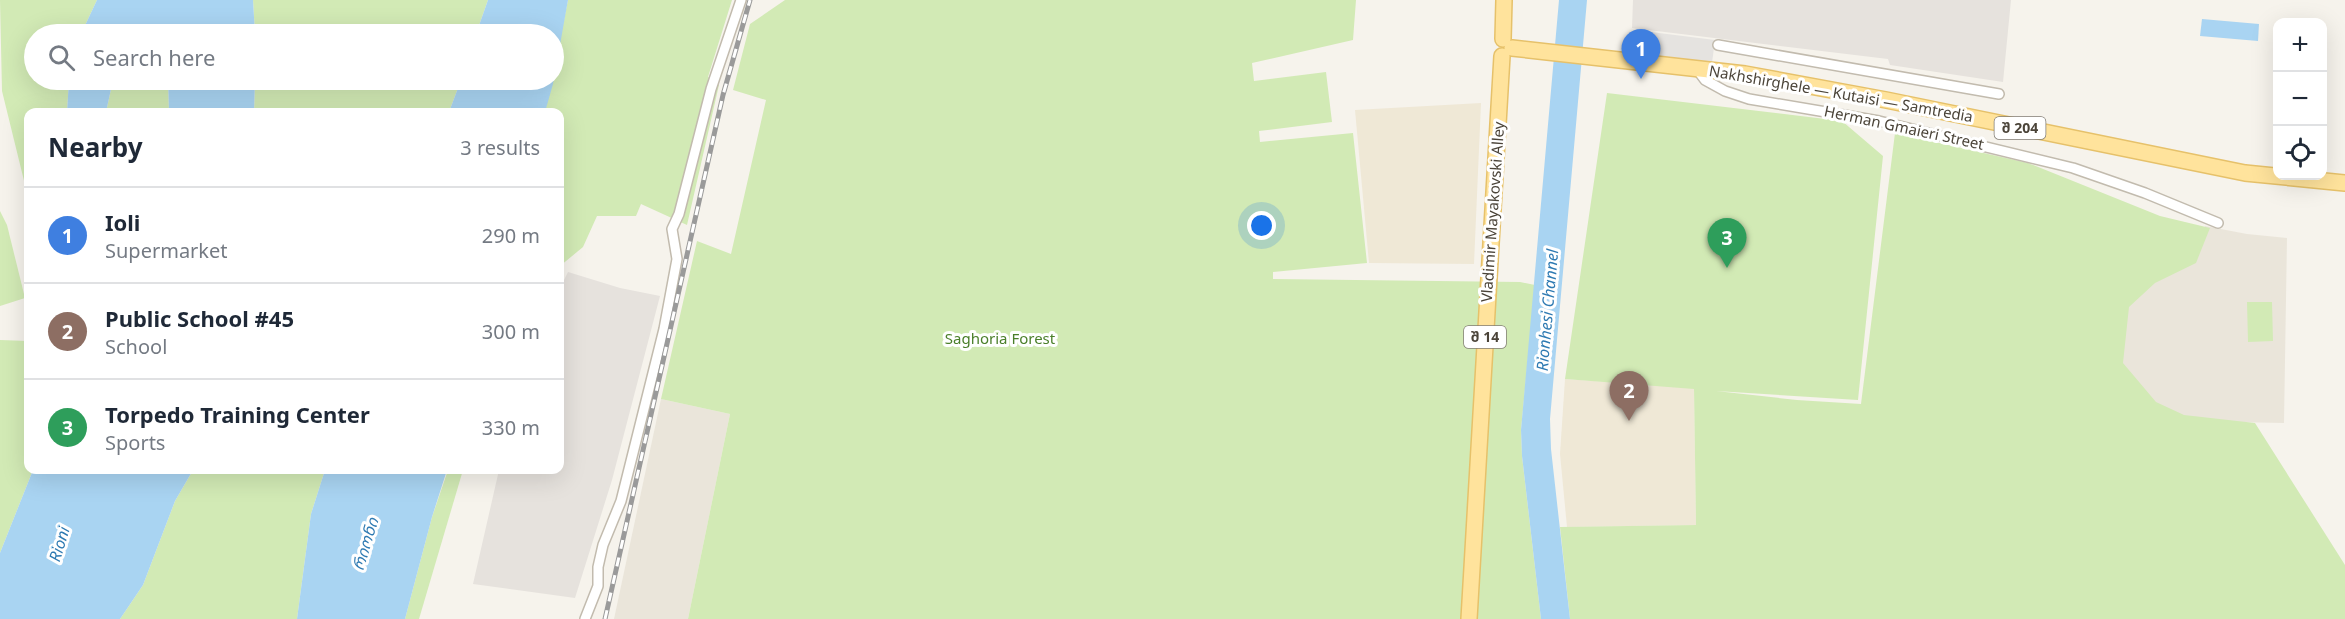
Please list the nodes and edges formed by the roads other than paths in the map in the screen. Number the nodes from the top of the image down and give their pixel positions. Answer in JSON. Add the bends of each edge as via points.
{"nodes":[{"id":1,"x":741,"y":0,"type":"edge"},
{"id":2,"x":1504,"y":0,"type":"edge"},
{"id":3,"x":1718,"y":45,"type":"dead end"},
{"id":4,"x":1506,"y":48,"type":"junction"},
{"id":5,"x":1696,"y":68,"type":"junction"},
{"id":6,"x":2000,"y":94,"type":"dead end"},
{"id":7,"x":2345,"y":183,"type":"edge"},
{"id":8,"x":2218,"y":223,"type":"dead end"},
{"id":9,"x":585,"y":619,"type":"edge"},
{"id":10,"x":1469,"y":619,"type":"edge"}],
"edges":[{"from":1,"to":9,"type":"street","via":[[711,89],[672,229],[677,259],[664,329],[621,501],[603,545],[598,586]]},
{"from":2,"to":4,"type":"main road","name":"Vladimir Mayakovski Alley"},
{"from":3,"to":6,"type":"street"},
{"from":4,"to":5,"type":"main road","name":"Nakhshirghele — Kutaisi — Samtredia","number":"შ 204"},
{"from":4,"to":10,"type":"main road","name":"Vladimir Mayakovski Alley","number":"შ 14"},
{"from":5,"to":7,"type":"main road","name":"Nakhshirghele — Kutaisi — Samtredia","number":"შ 204","via":[[1886,100],[2245,173]]},
{"from":5,"to":8,"type":"street","name":"Herman Gmaieri Street","via":[[1706,80],[1749,99],[1879,121],[2073,168]]}]}
